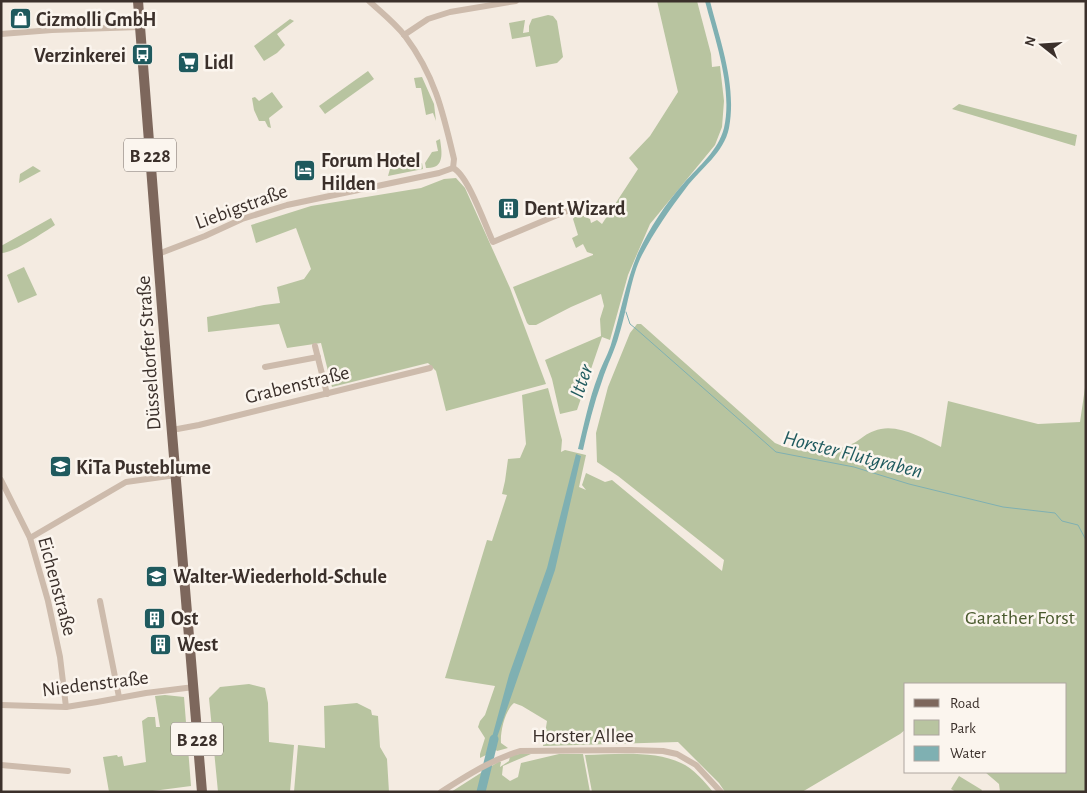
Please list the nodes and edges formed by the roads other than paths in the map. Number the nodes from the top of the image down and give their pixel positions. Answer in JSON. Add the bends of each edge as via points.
{"nodes":[{"id":1,"x":138,"y":1,"type":"edge"},
{"id":2,"x":369,"y":1,"type":"edge"},
{"id":3,"x":516,"y":1,"type":"edge"},
{"id":4,"x":139,"y":27,"type":"junction"},
{"id":5,"x":1,"y":34,"type":"edge"},
{"id":6,"x":404,"y":35,"type":"junction"},
{"id":7,"x":453,"y":168,"type":"junction"},
{"id":8,"x":589,"y":208,"type":"dead end"},
{"id":9,"x":158,"y":254,"type":"junction"},
{"id":10,"x":316,"y":346,"type":"dead end"},
{"id":11,"x":318,"y":357,"type":"junction"},
{"id":12,"x":265,"y":367,"type":"dead end"},
{"id":13,"x":430,"y":368,"type":"dead end"},
{"id":14,"x":327,"y":394,"type":"junction"},
{"id":15,"x":172,"y":430,"type":"junction"},
{"id":16,"x":203,"y":469,"type":"dead end"},
{"id":17,"x":176,"y":475,"type":"junction"},
{"id":18,"x":1,"y":480,"type":"edge"},
{"id":19,"x":30,"y":538,"type":"junction"},
{"id":20,"x":100,"y":601,"type":"dead end"},
{"id":21,"x":194,"y":687,"type":"junction"},
{"id":22,"x":119,"y":697,"type":"junction"},
{"id":23,"x":1,"y":705,"type":"edge"},
{"id":24,"x":66,"y":707,"type":"junction"},
{"id":25,"x":1,"y":765,"type":"edge"},
{"id":26,"x":68,"y":771,"type":"dead end"},
{"id":27,"x":202,"y":792,"type":"edge"},
{"id":28,"x":441,"y":792,"type":"edge"},
{"id":29,"x":721,"y":792,"type":"edge"}],
"edges":[{"from":1,"to":4,"type":"main road","name":"Düsseldorfer Straße","number":"B 228"},
{"from":2,"to":6,"type":"street"},
{"from":3,"to":6,"type":"street","via":[[450,12],[428,19]]},
{"from":4,"to":5,"type":"street"},
{"from":4,"to":9,"type":"main road","name":"Düsseldorfer Straße","number":"B 228"},
{"from":6,"to":7,"type":"street","via":[[427,68],[442,107],[454,159]]},
{"from":7,"to":8,"type":"street","via":[[466,181],[493,242],[574,208]]},
{"from":7,"to":9,"type":"street","name":"Liebigstraße","via":[[287,205],[242,219]]},
{"from":9,"to":15,"type":"main road","name":"Düsseldorfer Straße","number":"B 228"},
{"from":10,"to":11,"type":"street"},
{"from":11,"to":12,"type":"street"},
{"from":11,"to":14,"type":"street"},
{"from":13,"to":14,"type":"street","name":"Grabenstraße"},
{"from":14,"to":15,"type":"street","name":"Grabenstraße"},
{"from":15,"to":17,"type":"main road","name":"Düsseldorfer Straße","number":"B 228"},
{"from":16,"to":17,"type":"street"},
{"from":17,"to":19,"type":"street","via":[[126,482]]},
{"from":17,"to":21,"type":"main road","name":"Düsseldorfer Straße","number":"B 228"},
{"from":18,"to":19,"type":"street","name":"Eichenstraße"},
{"from":19,"to":24,"type":"street","name":"Eichenstraße","via":[[60,657]]},
{"from":20,"to":22,"type":"street"},
{"from":21,"to":22,"type":"street","name":"Niedenstraße"},
{"from":21,"to":27,"type":"main road","name":"Düsseldorfer Straße","number":"B 228"},
{"from":22,"to":24,"type":"street","name":"Niedenstraße"},
{"from":23,"to":24,"type":"street","name":"Niedenstraße"},
{"from":25,"to":26,"type":"street"},
{"from":28,"to":29,"type":"street","name":"Horster Allee","via":[[478,770],[520,752],[620,750],[677,754],[696,765]]}]}
